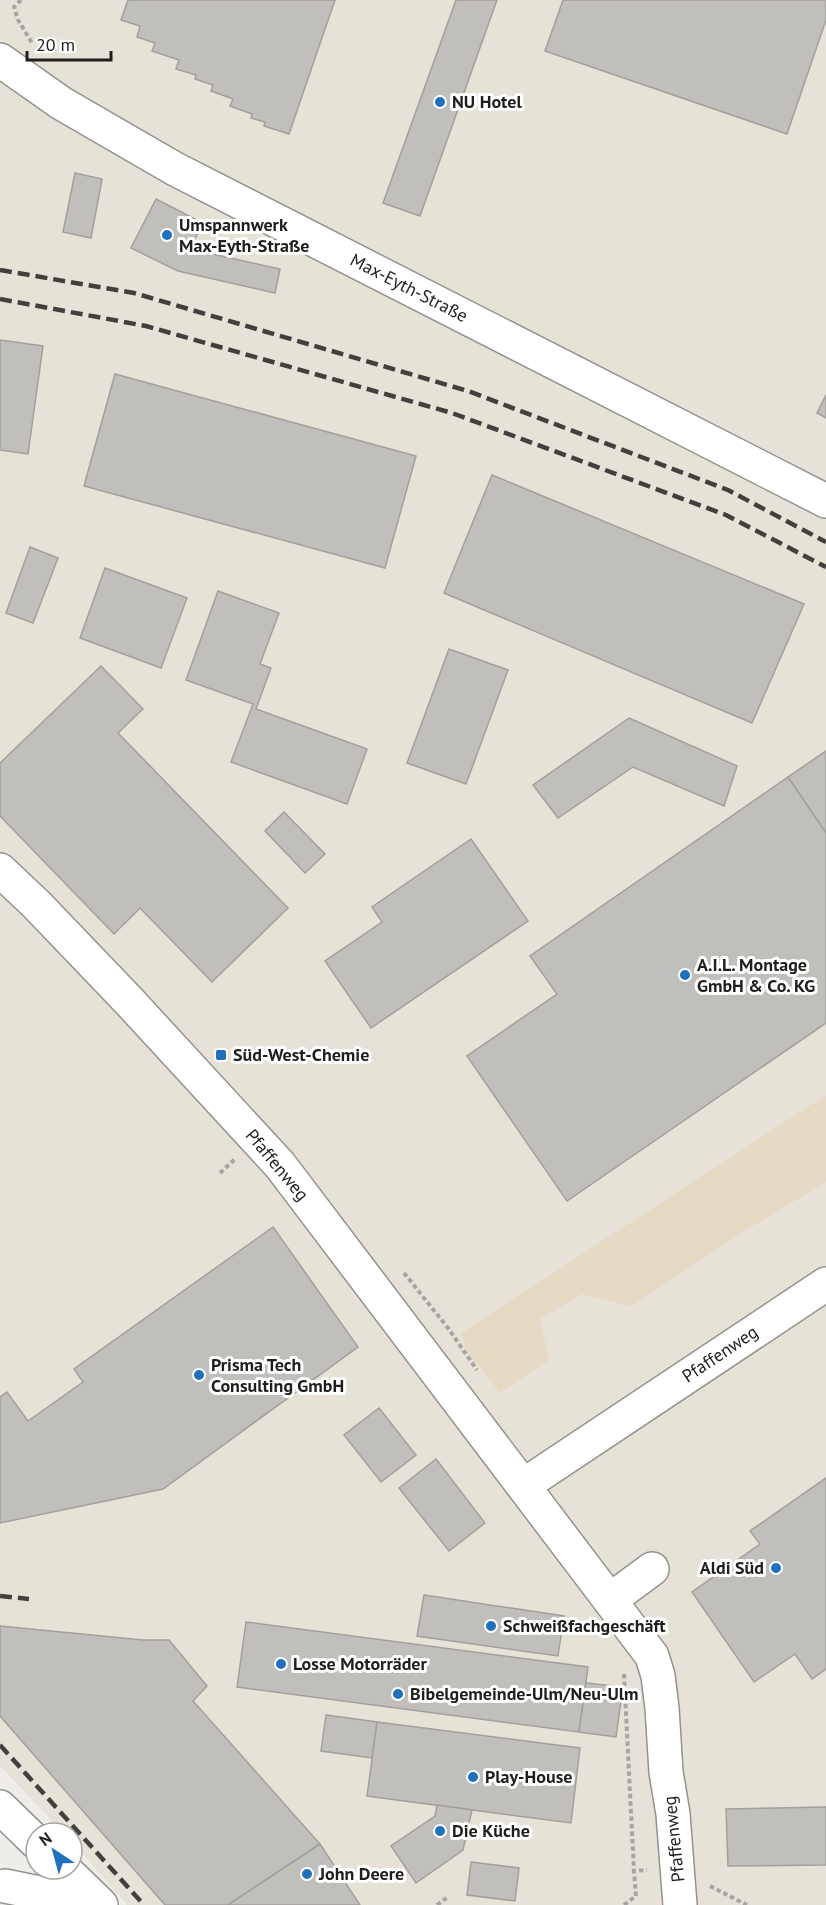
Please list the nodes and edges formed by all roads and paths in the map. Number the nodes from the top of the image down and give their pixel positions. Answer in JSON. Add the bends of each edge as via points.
{"nodes":[{"id":1,"x":1,"y":61,"type":"edge"},
{"id":2,"x":826,"y":501,"type":"edge"},
{"id":3,"x":0,"y":870,"type":"edge"},
{"id":4,"x":241,"y":1154,"type":"dead end"},
{"id":5,"x":220,"y":1173,"type":"dead end"},
{"id":6,"x":826,"y":1284,"type":"edge"},
{"id":7,"x":524,"y":1485,"type":"junction"},
{"id":8,"x":652,"y":1569,"type":"dead end"},
{"id":9,"x":610,"y":1600,"type":"junction"},
{"id":10,"x":623,"y":1668,"type":"dead end"},
{"id":11,"x":666,"y":1772,"type":"junction"},
{"id":12,"x":0,"y":1807,"type":"edge"},
{"id":13,"x":24,"y":1830,"type":"edge"},
{"id":14,"x":634,"y":1871,"type":"dead end"},
{"id":15,"x":76,"y":1881,"type":"edge"},
{"id":16,"x":5,"y":1886,"type":"dead end"},
{"id":17,"x":449,"y":1896,"type":"dead end"},
{"id":18,"x":99,"y":1905,"type":"edge"},
{"id":19,"x":436,"y":1905,"type":"edge"},
{"id":20,"x":659,"y":1905,"type":"edge"},
{"id":21,"x":680,"y":1905,"type":"edge"}],
"edges":[{"from":1,"to":2,"type":"street","name":"Max-Eyth-Straße","via":[[61,103],[206,186]]},
{"from":3,"to":7,"type":"street","name":"Pfaffenweg","via":[[128,1000],[280,1165]]},
{"from":4,"to":5,"type":"path"},
{"from":6,"to":7,"type":"street","name":"Pfaffenweg"},
{"from":7,"to":9,"type":"street","name":"Pfaffenweg"},
{"from":8,"to":9,"type":"street"},
{"from":9,"to":11,"type":"street","name":"Pfaffenweg","via":[[652,1656],[658,1676]]},
{"from":10,"to":14,"type":"path"},
{"from":11,"to":20,"type":"street","name":"Pfaffenweg","via":[[658,1815]]},
{"from":11,"to":21,"type":"street","name":"Pfaffenweg"},
{"from":12,"to":13,"type":"street"},
{"from":15,"to":18,"type":"street"},
{"from":16,"to":18,"type":"street"},
{"from":17,"to":19,"type":"path"}]}
